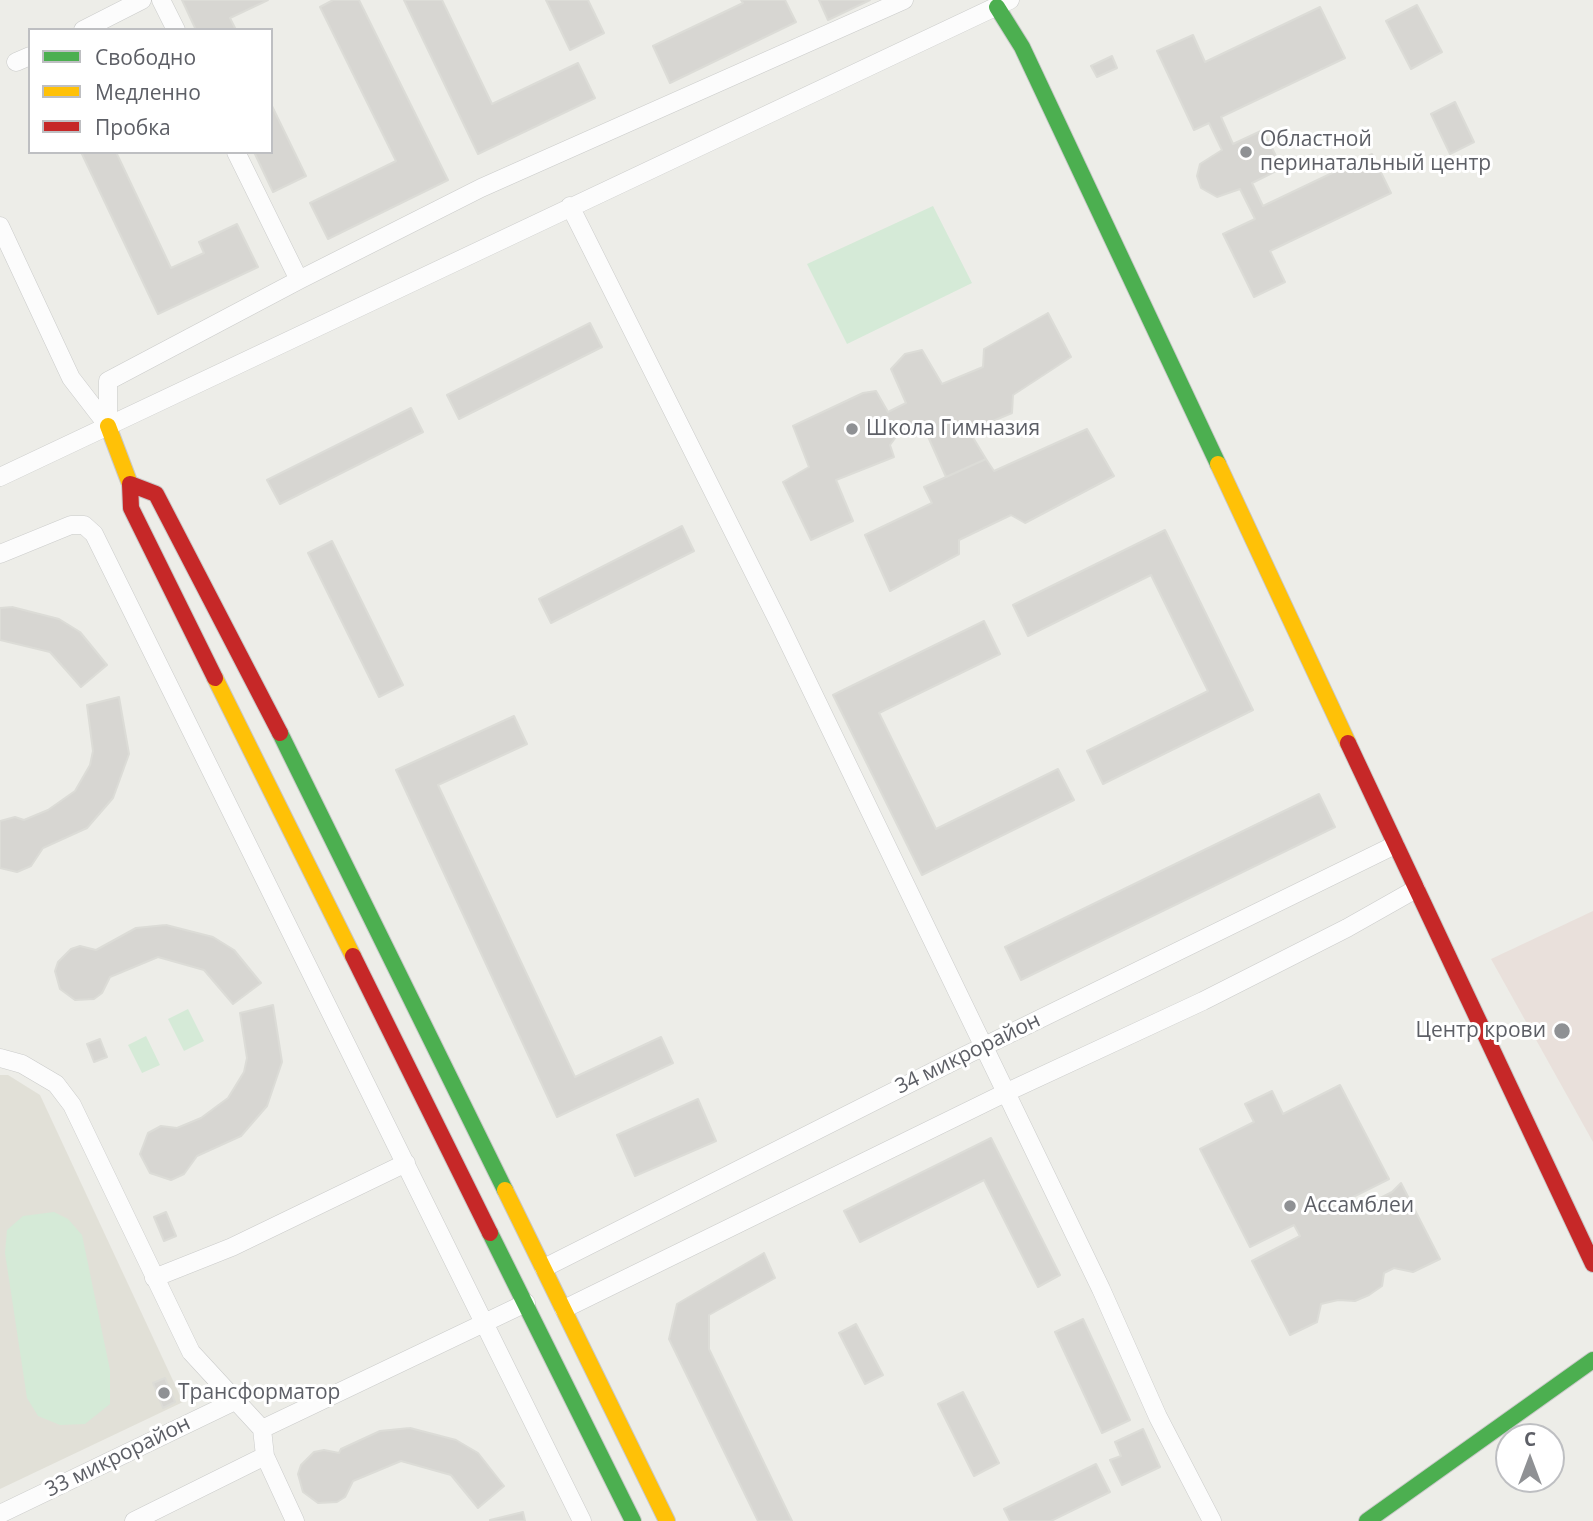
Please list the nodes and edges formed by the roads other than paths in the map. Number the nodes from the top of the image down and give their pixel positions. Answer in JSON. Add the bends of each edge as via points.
{"nodes":[{"id":1,"x":142,"y":0,"type":"edge"},
{"id":2,"x":161,"y":0,"type":"edge"},
{"id":3,"x":904,"y":0,"type":"edge"},
{"id":4,"x":1004,"y":3,"type":"edge"},
{"id":5,"x":87,"y":28,"type":"edge"},
{"id":6,"x":175,"y":28,"type":"edge"},
{"id":7,"x":237,"y":154,"type":"edge"},
{"id":8,"x":570,"y":206,"type":"junction"},
{"id":9,"x":0,"y":226,"type":"edge"},
{"id":10,"x":299,"y":280,"type":"junction"},
{"id":11,"x":108,"y":426,"type":"junction"},
{"id":12,"x":0,"y":477,"type":"edge"},
{"id":13,"x":130,"y":484,"type":"junction"},
{"id":14,"x":0,"y":554,"type":"edge"},
{"id":15,"x":1395,"y":845,"type":"junction"},
{"id":16,"x":1416,"y":889,"type":"junction"},
{"id":17,"x":983,"y":1047,"type":"junction"},
{"id":18,"x":0,"y":1058,"type":"edge"},
{"id":19,"x":1005,"y":1093,"type":"junction"},
{"id":20,"x":406,"y":1163,"type":"junction"},
{"id":21,"x":1593,"y":1264,"type":"edge"},
{"id":22,"x":544,"y":1268,"type":"junction"},
{"id":23,"x":154,"y":1278,"type":"junction"},
{"id":24,"x":526,"y":1303,"type":"junction"},
{"id":25,"x":564,"y":1309,"type":"junction"},
{"id":26,"x":484,"y":1320,"type":"junction"},
{"id":27,"x":1593,"y":1360,"type":"edge"},
{"id":28,"x":1593,"y":1375,"type":"edge"},
{"id":29,"x":235,"y":1401,"type":"junction"},
{"id":30,"x":262,"y":1429,"type":"junction"},
{"id":31,"x":265,"y":1456,"type":"junction"},
{"id":32,"x":0,"y":1514,"type":"edge"},
{"id":33,"x":134,"y":1521,"type":"edge"},
{"id":34,"x":295,"y":1521,"type":"edge"},
{"id":35,"x":582,"y":1521,"type":"edge"},
{"id":36,"x":633,"y":1521,"type":"edge"},
{"id":37,"x":667,"y":1521,"type":"edge"},
{"id":38,"x":1212,"y":1521,"type":"edge"},
{"id":39,"x":1367,"y":1521,"type":"edge"},
{"id":40,"x":1388,"y":1521,"type":"edge"}],
"edges":[{"from":1,"to":5,"type":"street"},
{"from":2,"to":6,"type":"street"},
{"from":3,"to":10,"type":"street","via":[[481,188]]},
{"from":4,"to":8,"type":"street"},
{"from":4,"to":15,"type":"street"},
{"from":7,"to":10,"type":"street"},
{"from":8,"to":11,"type":"street"},
{"from":8,"to":17,"type":"street","via":[[780,625]]},
{"from":9,"to":11,"type":"street","via":[[71,378]]},
{"from":10,"to":11,"type":"street","via":[[108,381]]},
{"from":11,"to":12,"type":"street"},
{"from":11,"to":13,"type":"street"},
{"from":13,"to":22,"type":"street","via":[[156,494],[298,769]]},
{"from":13,"to":24,"type":"street","via":[[131,508]]},
{"from":14,"to":20,"type":"street","via":[[71,525],[84,525],[94,534]]},
{"from":15,"to":16,"type":"street"},
{"from":15,"to":17,"type":"street","name":"34 микрорайон"},
{"from":16,"to":19,"type":"street","via":[[1203,1001]]},
{"from":16,"to":21,"type":"street"},
{"from":17,"to":19,"type":"street"},
{"from":17,"to":22,"type":"street","name":"34 микрорайон"},
{"from":18,"to":23,"type":"street","via":[[22,1064],[56,1084],[72,1105]]},
{"from":19,"to":25,"type":"street"},
{"from":19,"to":38,"type":"street"},
{"from":20,"to":23,"type":"street","via":[[232,1247]]},
{"from":20,"to":26,"type":"street"},
{"from":22,"to":25,"type":"street"},
{"from":23,"to":29,"type":"street","via":[[191,1352]]},
{"from":24,"to":26,"type":"street"},
{"from":24,"to":36,"type":"street"},
{"from":25,"to":37,"type":"street"},
{"from":26,"to":30,"type":"street"},
{"from":26,"to":35,"type":"street"},
{"from":27,"to":39,"type":"street"},
{"from":28,"to":40,"type":"street"},
{"from":29,"to":30,"type":"street"},
{"from":29,"to":32,"type":"street","name":"33 микрорайон"},
{"from":30,"to":31,"type":"street"},
{"from":31,"to":33,"type":"street"},
{"from":31,"to":34,"type":"street"}]}
